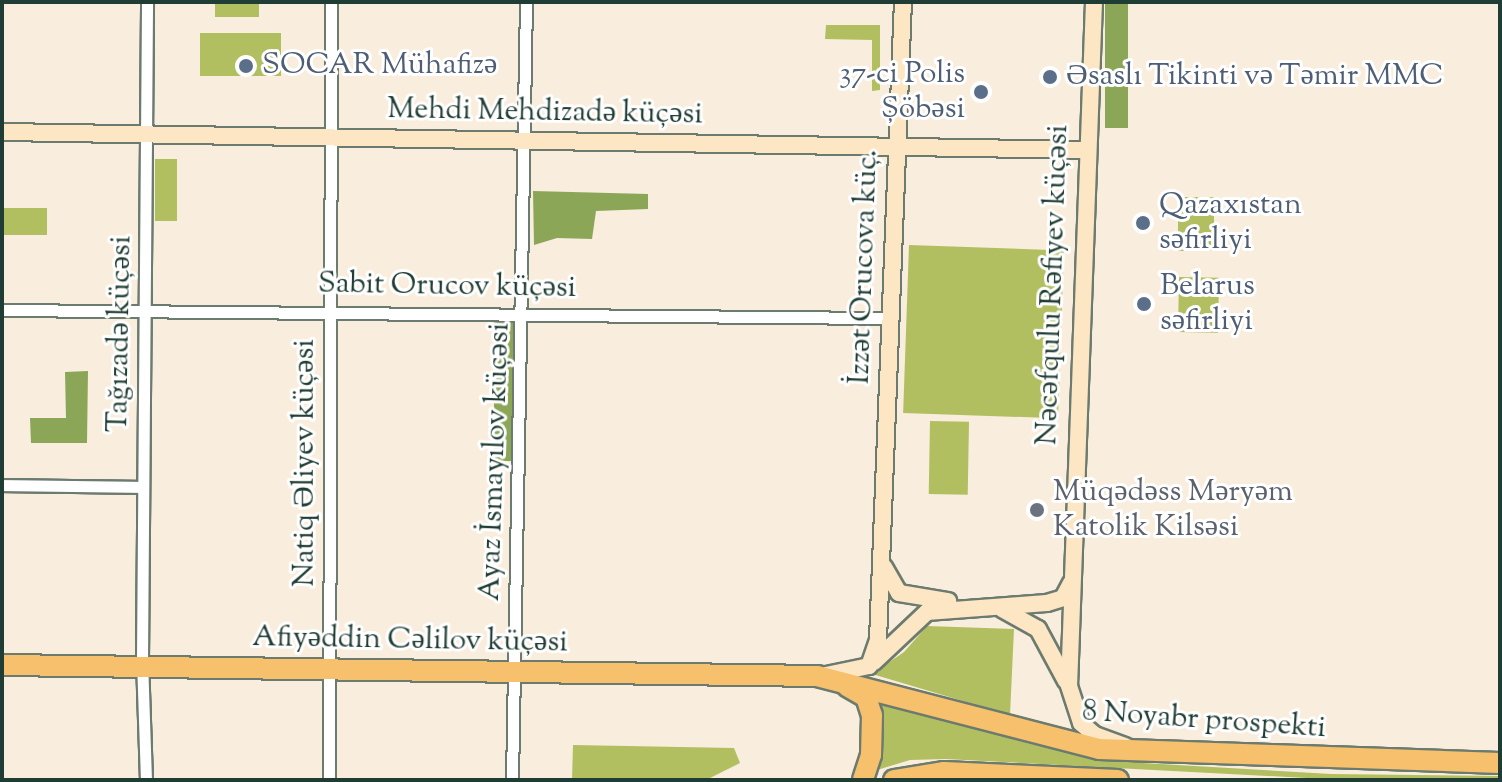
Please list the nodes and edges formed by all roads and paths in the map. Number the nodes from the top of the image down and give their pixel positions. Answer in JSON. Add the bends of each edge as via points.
{"nodes":[{"id":1,"x":147,"y":2,"type":"edge"},
{"id":2,"x":331,"y":2,"type":"edge"},
{"id":3,"x":526,"y":2,"type":"edge"},
{"id":4,"x":903,"y":2,"type":"edge"},
{"id":5,"x":1094,"y":2,"type":"edge"},
{"id":6,"x":2,"y":132,"type":"edge"},
{"id":7,"x":146,"y":134,"type":"junction"},
{"id":8,"x":328,"y":137,"type":"junction"},
{"id":9,"x":524,"y":140,"type":"junction"},
{"id":10,"x":897,"y":147,"type":"junction"},
{"id":11,"x":1087,"y":150,"type":"junction"},
{"id":12,"x":2,"y":310,"type":"edge"},
{"id":13,"x":146,"y":310,"type":"junction"},
{"id":14,"x":329,"y":310,"type":"junction"},
{"id":15,"x":524,"y":312,"type":"junction"},
{"id":16,"x":892,"y":318,"type":"junction"},
{"id":17,"x":2,"y":485,"type":"edge"},
{"id":18,"x":142,"y":487,"type":"junction"},
{"id":19,"x":882,"y":561,"type":"junction"},
{"id":20,"x":1074,"y":570,"type":"junction"},
{"id":21,"x":977,"y":605,"type":"junction"},
{"id":22,"x":2,"y":665,"type":"edge"},
{"id":23,"x":869,"y":666,"type":"junction"},
{"id":24,"x":142,"y":667,"type":"junction"},
{"id":25,"x":332,"y":669,"type":"junction"},
{"id":26,"x":513,"y":673,"type":"junction"},
{"id":27,"x":817,"y":676,"type":"junction"},
{"id":28,"x":1069,"y":686,"type":"junction"},
{"id":29,"x":1149,"y":753,"type":"junction"},
{"id":30,"x":1500,"y":760,"type":"edge"},
{"id":31,"x":146,"y":780,"type":"edge"},
{"id":32,"x":329,"y":780,"type":"edge"},
{"id":33,"x":512,"y":780,"type":"edge"},
{"id":34,"x":863,"y":780,"type":"edge"},
{"id":35,"x":894,"y":780,"type":"edge"},
{"id":36,"x":1118,"y":780,"type":"edge"}],
"edges":[{"from":1,"to":7,"type":"street","name":"Tağızadə küçəsi"},
{"from":2,"to":8,"type":"street","name":"Natiq Əliyev küçəsi"},
{"from":3,"to":9,"type":"street","name":"Ayaz İsmayılov küçəsi"},
{"from":4,"to":10,"type":"main road","name":"İzzət Orucova küç."},
{"from":5,"to":11,"type":"main road","name":"Nəcəfqulu Rəfiyev küçəsi"},
{"from":6,"to":7,"type":"main road","name":"Mehdi Mehdizadə küçəsi"},
{"from":7,"to":8,"type":"main road","name":"Mehdi Mehdizadə küçəsi"},
{"from":7,"to":13,"type":"street","name":"Tağızadə küçəsi"},
{"from":8,"to":9,"type":"main road","name":"Mehdi Mehdizadə küçəsi"},
{"from":8,"to":14,"type":"street","name":"Natiq Əliyev küçəsi"},
{"from":9,"to":10,"type":"main road","name":"Mehdi Mehdizadə küçəsi"},
{"from":9,"to":15,"type":"street","name":"Ayaz İsmayılov küçəsi"},
{"from":10,"to":11,"type":"main road","name":"Mehdi Mehdizadə küçəsi"},
{"from":10,"to":16,"type":"main road","name":"İzzət Orucova küç."},
{"from":11,"to":20,"type":"main road","name":"Nəcəfqulu Rəfiyev küçəsi"},
{"from":12,"to":13,"type":"street","name":"Sabit Orucov küçəsi"},
{"from":13,"to":14,"type":"street","name":"Sabit Orucov küçəsi"},
{"from":13,"to":18,"type":"street","name":"Tağızadə küçəsi"},
{"from":14,"to":15,"type":"street","name":"Sabit Orucov küçəsi"},
{"from":14,"to":25,"type":"street","name":"Natiq Əliyev küçəsi"},
{"from":15,"to":16,"type":"street","name":"Sabit Orucov küçəsi"},
{"from":15,"to":26,"type":"street","name":"Ayaz İsmayılov küçəsi"},
{"from":16,"to":19,"type":"main road","name":"İzzət Orucova küç."},
{"from":17,"to":18,"type":"street"},
{"from":18,"to":24,"type":"street","name":"Tağızadə küçəsi"},
{"from":19,"to":21,"type":"main road","via":[[899,593]]},
{"from":19,"to":23,"type":"main road","name":"İzzət Orucova küç.","via":[[876,650]]},
{"from":20,"to":21,"type":"main road","via":[[1069,591],[1057,601]]},
{"from":20,"to":28,"type":"main road","name":"Nəcəfqulu Rəfiyev küçəsi"},
{"from":21,"to":23,"type":"main road","via":[[927,612]]},
{"from":21,"to":28,"type":"main road","via":[[1028,620],[1046,640]]},
{"from":22,"to":24,"type":"highway","name":"Afiyəddin Cəlilov küçəsi"},
{"from":23,"to":27,"type":"main road"},
{"from":24,"to":25,"type":"highway","name":"Afiyəddin Cəlilov küçəsi"},
{"from":24,"to":31,"type":"street","name":"Tağızadə küçəsi"},
{"from":25,"to":26,"type":"highway","name":"Afiyəddin Cəlilov küçəsi"},
{"from":25,"to":32,"type":"street","name":"Natiq Əliyev küçəsi"},
{"from":26,"to":27,"type":"highway","name":"Afiyəddin Cəlilov küçəsi"},
{"from":26,"to":33,"type":"street","name":"Ayaz İsmayılov küçəsi"},
{"from":27,"to":29,"type":"highway","name":"8 Noyabr prospekti","via":[[868,685],[1072,744]]},
{"from":27,"to":34,"type":"highway","via":[[862,693],[870,706],[871,755]]},
{"from":28,"to":29,"type":"main road","via":[[1088,731]]},
{"from":29,"to":30,"type":"highway","name":"8 Noyabr prospekti"},
{"from":35,"to":36,"type":"highway","via":[[944,772]]}]}
